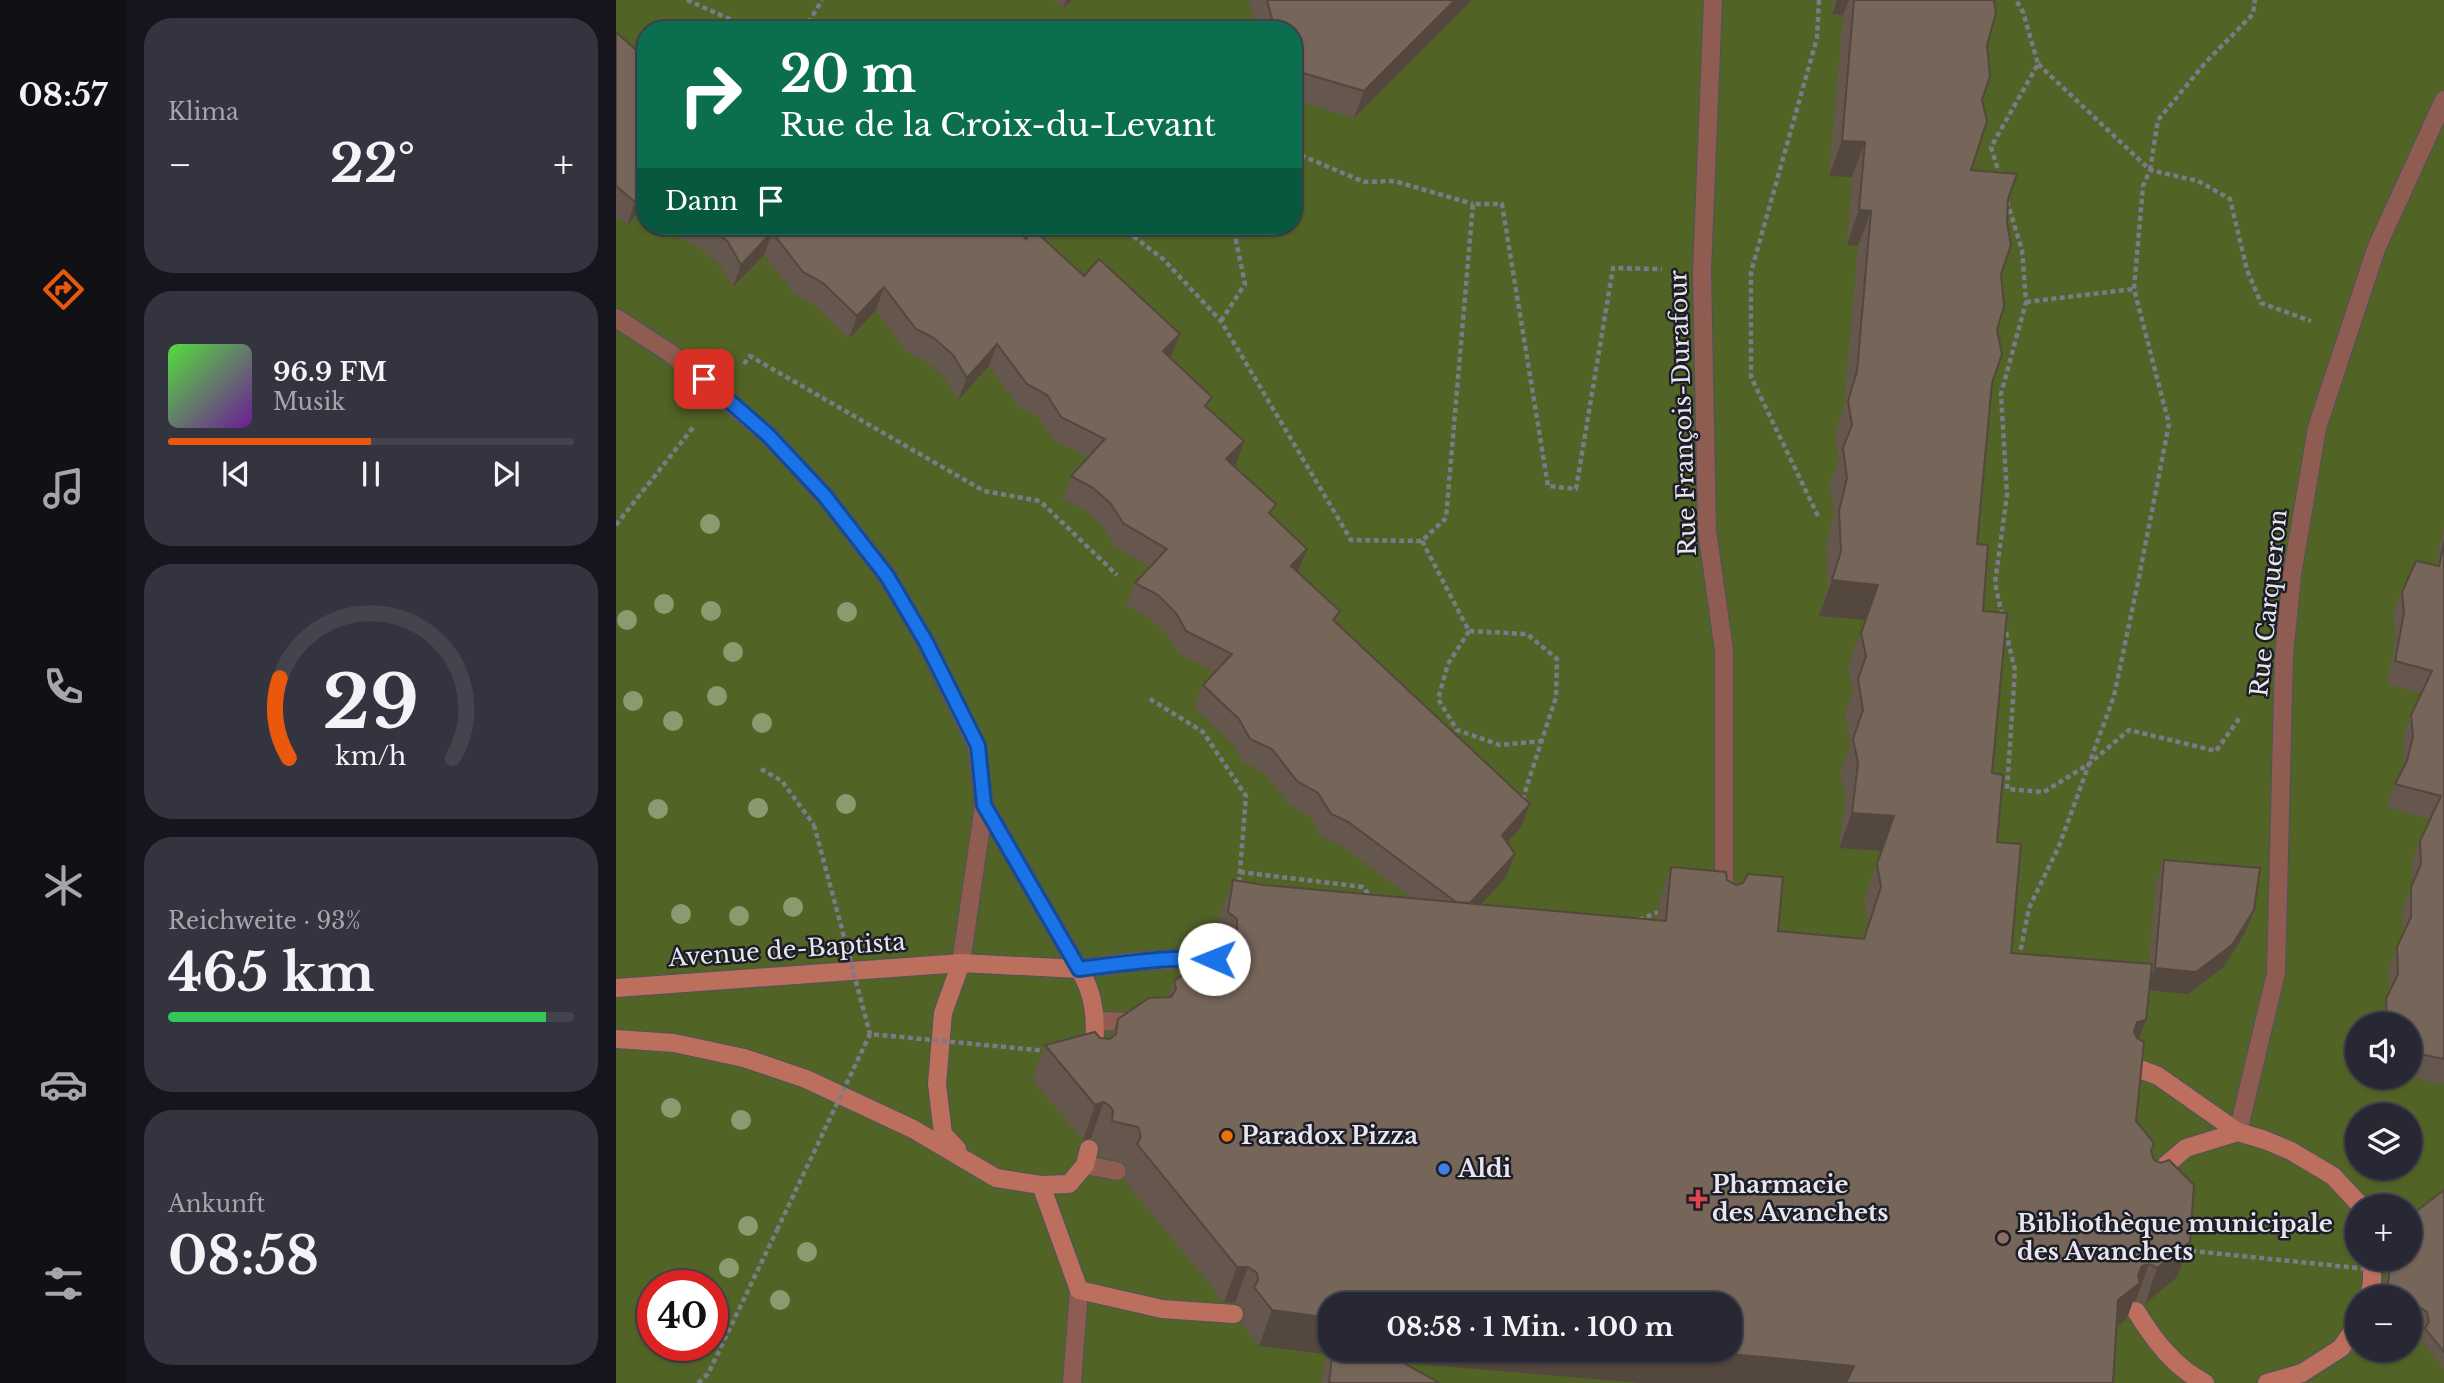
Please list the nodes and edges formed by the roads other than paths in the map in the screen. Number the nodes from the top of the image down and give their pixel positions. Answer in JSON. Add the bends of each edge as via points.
{"nodes":[{"id":1,"x":1713,"y":0,"type":"edge"},
{"id":2,"x":2444,"y":100,"type":"edge"},
{"id":3,"x":616,"y":318,"type":"edge"},
{"id":4,"x":984,"y":805,"type":"junction"},
{"id":5,"x":1724,"y":909,"type":"edge"},
{"id":6,"x":1214,"y":959,"type":"edge"},
{"id":7,"x":961,"y":963,"type":"junction"},
{"id":8,"x":1079,"y":969,"type":"junction"},
{"id":9,"x":616,"y":988,"type":"edge"},
{"id":10,"x":1096,"y":1021,"type":"junction"},
{"id":11,"x":1152,"y":1023,"type":"edge"},
{"id":12,"x":616,"y":1039,"type":"edge"},
{"id":13,"x":1093,"y":1064,"type":"edge"},
{"id":14,"x":2132,"y":1066,"type":"edge"},
{"id":15,"x":2238,"y":1132,"type":"junction"},
{"id":16,"x":966,"y":1159,"type":"junction"},
{"id":17,"x":1117,"y":1171,"type":"dead end"},
{"id":18,"x":1041,"y":1185,"type":"junction"},
{"id":19,"x":2149,"y":1187,"type":"edge"},
{"id":20,"x":2350,"y":1194,"type":"edge"},
{"id":21,"x":1079,"y":1290,"type":"junction"},
{"id":22,"x":2136,"y":1311,"type":"edge"},
{"id":23,"x":1234,"y":1314,"type":"dead end"},
{"id":24,"x":2345,"y":1348,"type":"edge"},
{"id":25,"x":2190,"y":1381,"type":"edge"},
{"id":26,"x":1072,"y":1383,"type":"edge"},
{"id":27,"x":2267,"y":1383,"type":"edge"}],
"edges":[{"from":1,"to":5,"type":"street","name":"Rue François-Durafour","via":[[1702,271],[1707,530],[1724,651]]},
{"from":2,"to":15,"type":"street","name":"Rue Carqueron","via":[[2376,249],[2317,428],[2292,575],[2284,655],[2276,973]]},
{"from":3,"to":4,"type":"street","via":[[670,353],[768,435],[824,495],[887,576],[978,746]]},
{"from":4,"to":7,"type":"street"},
{"from":4,"to":8,"type":"street"},
{"from":6,"to":8,"type":"street"},
{"from":7,"to":8,"type":"street","name":"Avenue de-Baptista"},
{"from":7,"to":9,"type":"street","name":"Avenue de-Baptista"},
{"from":7,"to":16,"type":"street","via":[[943,1013],[937,1084],[943,1134]]},
{"from":8,"to":10,"type":"street","via":[[1089,986]]},
{"from":10,"to":11,"type":"street"},
{"from":10,"to":13,"type":"street"},
{"from":12,"to":16,"type":"street","via":[[674,1043],[744,1058],[806,1079]]},
{"from":14,"to":15,"type":"street","via":[[2158,1076]]},
{"from":15,"to":19,"type":"street","via":[[2186,1148]]},
{"from":15,"to":20,"type":"street","via":[[2291,1151],[2333,1176]]},
{"from":16,"to":18,"type":"street","via":[[996,1178]]},
{"from":17,"to":18,"type":"street","via":[[1087,1157],[1069,1184]]},
{"from":18,"to":21,"type":"street"},
{"from":21,"to":23,"type":"street","via":[[1162,1309]]},
{"from":21,"to":26,"type":"street"},
{"from":22,"to":25,"type":"street"},
{"from":24,"to":27,"type":"street","via":[[2301,1373]]}]}
